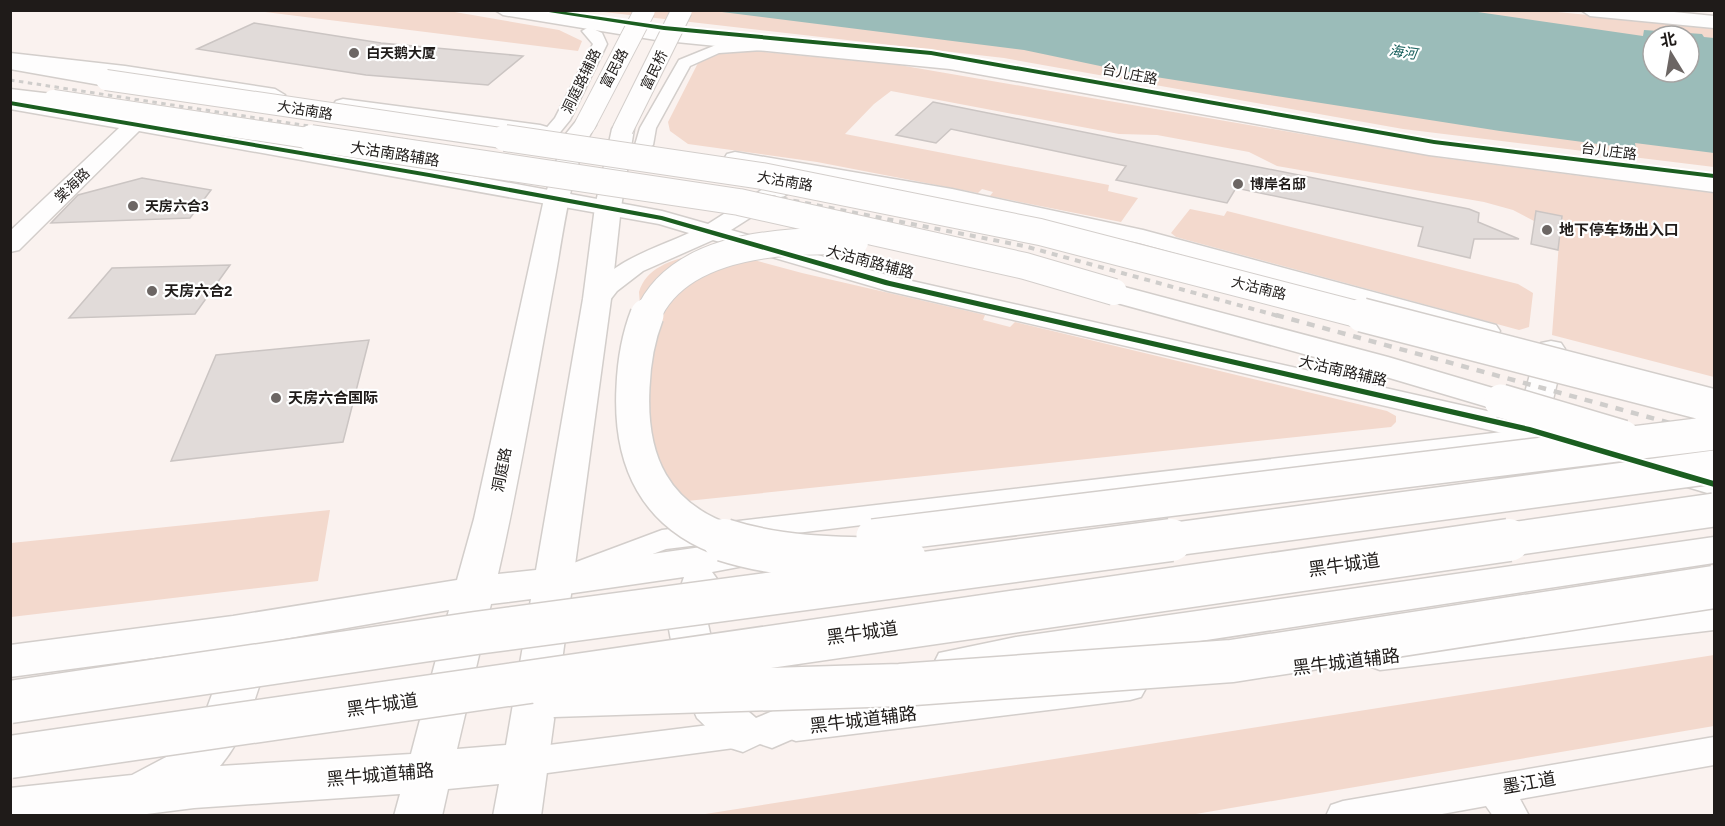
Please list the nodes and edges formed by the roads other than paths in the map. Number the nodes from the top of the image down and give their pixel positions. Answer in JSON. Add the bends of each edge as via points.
{"nodes":[{"id":1,"x":503,"y":10,"type":"edge"},
{"id":2,"x":538,"y":10,"type":"edge"},
{"id":3,"x":645,"y":10,"type":"edge"},
{"id":4,"x":682,"y":10,"type":"edge"},
{"id":5,"x":1590,"y":10,"type":"edge"},
{"id":6,"x":1649,"y":10,"type":"edge"},
{"id":7,"x":1714,"y":17,"type":"edge"},
{"id":8,"x":561,"y":20,"type":"junction"},
{"id":9,"x":1714,"y":22,"type":"edge"},
{"id":10,"x":589,"y":31,"type":"joint"},
{"id":11,"x":10,"y":61,"type":"edge"},
{"id":12,"x":950,"y":63,"type":"junction"},
{"id":13,"x":10,"y":95,"type":"edge"},
{"id":14,"x":10,"y":103,"type":"edge"},
{"id":15,"x":494,"y":125,"type":"junction"},
{"id":16,"x":133,"y":126,"type":"junction"},
{"id":17,"x":581,"y":130,"type":"junction"},
{"id":18,"x":551,"y":132,"type":"junction"},
{"id":19,"x":629,"y":139,"type":"junction"},
{"id":20,"x":720,"y":157,"type":"junction"},
{"id":21,"x":809,"y":170,"type":"junction"},
{"id":22,"x":429,"y":175,"type":"junction"},
{"id":23,"x":1714,"y":176,"type":"edge"},
{"id":24,"x":1714,"y":186,"type":"edge"},
{"id":25,"x":557,"y":198,"type":"junction"},
{"id":26,"x":608,"y":207,"type":"junction"},
{"id":27,"x":662,"y":218,"type":"junction"},
{"id":28,"x":711,"y":232,"type":"junction"},
{"id":29,"x":10,"y":245,"type":"edge"},
{"id":30,"x":1114,"y":291,"type":"junction"},
{"id":31,"x":597,"y":299,"type":"junction"},
{"id":32,"x":1551,"y":349,"type":"junction"},
{"id":33,"x":1714,"y":392,"type":"edge"},
{"id":34,"x":1714,"y":406,"type":"edge"},
{"id":35,"x":1714,"y":418,"type":"edge"},
{"id":36,"x":1539,"y":432,"type":"junction"},
{"id":37,"x":1714,"y":433,"type":"edge"},
{"id":38,"x":1714,"y":465,"type":"edge"},
{"id":39,"x":1714,"y":484,"type":"edge"},
{"id":40,"x":1714,"y":510,"type":"edge"},
{"id":41,"x":1714,"y":550,"type":"edge"},
{"id":42,"x":730,"y":556,"type":"junction"},
{"id":43,"x":1012,"y":561,"type":"junction"},
{"id":44,"x":553,"y":582,"type":"junction"},
{"id":45,"x":1714,"y":587,"type":"edge"},
{"id":46,"x":472,"y":592,"type":"junction"},
{"id":47,"x":1714,"y":619,"type":"edge"},
{"id":48,"x":232,"y":632,"type":"junction"},
{"id":49,"x":10,"y":661,"type":"edge"},
{"id":50,"x":407,"y":701,"type":"junction"},
{"id":51,"x":10,"y":702,"type":"edge"},
{"id":52,"x":758,"y":732,"type":"junction"},
{"id":53,"x":1714,"y":751,"type":"edge"},
{"id":54,"x":10,"y":757,"type":"edge"},
{"id":55,"x":525,"y":762,"type":"junction"},
{"id":56,"x":428,"y":770,"type":"junction"},
{"id":57,"x":129,"y":795,"type":"junction"},
{"id":58,"x":1503,"y":802,"type":"edge"},
{"id":59,"x":10,"y":809,"type":"edge"},
{"id":60,"x":418,"y":816,"type":"edge"},
{"id":61,"x":517,"y":816,"type":"edge"},
{"id":62,"x":1343,"y":816,"type":"edge"}],
"edges":[{"from":1,"to":8,"type":"street","name":"台儿庄路"},
{"from":2,"to":23,"type":"street","name":"台儿庄路","via":[[664,28],[931,53],[1434,142]]},
{"from":3,"to":17,"type":"main road","name":"富民路","bridge":true},
{"from":4,"to":19,"type":"main road","name":"富民桥","bridge":true},
{"from":5,"to":9,"type":"main road"},
{"from":6,"to":7,"type":"main road"},
{"from":8,"to":10,"type":"street"},
{"from":8,"to":12,"type":"street","name":"台儿庄路","via":[[656,35]]},
{"from":10,"to":18,"type":"street","name":"洞庭路辅路","via":[[600,44],[562,120]]},
{"from":11,"to":15,"type":"street","via":[[124,72]]},
{"from":11,"to":34,"type":"main road","name":"大沽南路","bridge":true,"via":[[106,80],[762,176],[938,210],[1040,232]]},
{"from":12,"to":19,"type":"street","via":[[751,47],[716,48],[684,63],[648,128]]},
{"from":12,"to":24,"type":"street","name":"台儿庄路","via":[[1429,148]]},
{"from":13,"to":30,"type":"main road","name":"大沽南路","bridge":true,"via":[[739,202],[1025,266]]},
{"from":14,"to":16,"type":"street","name":"大沽南路辅路"},
{"from":15,"to":18,"type":"street"},
{"from":15,"to":22,"type":"street"},
{"from":16,"to":22,"type":"street","name":"大沽南路辅路"},
{"from":16,"to":29,"type":"street","name":"棠海路"},
{"from":17,"to":18,"type":"street"},
{"from":17,"to":19,"type":"street"},
{"from":17,"to":25,"type":"main road","name":"洞庭路"},
{"from":19,"to":20,"type":"street"},
{"from":19,"to":26,"type":"main road"},
{"from":20,"to":21,"type":"street"},
{"from":20,"to":27,"type":"street","via":[[660,166],[639,180],[639,203]]},
{"from":21,"to":28,"type":"street"},
{"from":21,"to":32,"type":"street","via":[[1143,237]]},
{"from":22,"to":25,"type":"street","name":"大沽南路辅路"},
{"from":25,"to":26,"type":"street","name":"大沽南路辅路"},
{"from":25,"to":46,"type":"main road","name":"洞庭路","via":[[492,519]]},
{"from":26,"to":27,"type":"street","name":"大沽南路辅路"},
{"from":26,"to":31,"type":"main road"},
{"from":27,"to":28,"type":"street","name":"大沽南路辅路"},
{"from":28,"to":31,"type":"street","via":[[633,265],[612,280]]},
{"from":28,"to":36,"type":"street","name":"大沽南路辅路","via":[[888,283]]},
{"from":30,"to":38,"type":"main road","name":"大沽南路","bridge":true,"via":[[1377,364]]},
{"from":30,"to":43,"type":"main road","bridge":true,"via":[[870,243],[804,241],[744,249],[695,269],[661,293],[643,325],[633,412],[639,459],[668,507],[694,527],[733,544],[792,555]]},
{"from":31,"to":44,"type":"main road"},
{"from":32,"to":33,"type":"street"},
{"from":32,"to":36,"type":"street"},
{"from":35,"to":36,"type":"street"},
{"from":36,"to":39,"type":"street","name":"大沽南路辅路"},
{"from":36,"to":44,"type":"street","via":[[662,540]]},
{"from":37,"to":42,"type":"main road","bridge":true},
{"from":38,"to":43,"type":"main road","bridge":true},
{"from":40,"to":50,"type":"main road","name":"黑牛城道","bridge":true},
{"from":41,"to":52,"type":"main road","via":[[1016,653],[892,680]]},
{"from":42,"to":44,"type":"main road"},
{"from":42,"to":52,"type":"main road","via":[[704,576],[695,593],[688,624],[698,673],[712,706]]},
{"from":43,"to":51,"type":"main road","bridge":true},
{"from":44,"to":46,"type":"main road"},
{"from":44,"to":55,"type":"main road"},
{"from":45,"to":50,"type":"main road","bridge":true,"via":[[1232,661],[900,685]]},
{"from":46,"to":48,"type":"main road"},
{"from":46,"to":56,"type":"main road","name":"洞庭路"},
{"from":47,"to":52,"type":"street","name":"黑牛城道辅路"},
{"from":48,"to":49,"type":"main road"},
{"from":48,"to":57,"type":"main road","via":[[250,647],[231,704],[208,750],[185,770]]},
{"from":50,"to":54,"type":"main road","name":"黑牛城道","bridge":true},
{"from":52,"to":55,"type":"street","name":"黑牛城道辅路"},
{"from":53,"to":58,"type":"street","name":"墨江道"},
{"from":55,"to":56,"type":"main road","name":"黑牛城道辅路"},
{"from":55,"to":61,"type":"main road"},
{"from":56,"to":57,"type":"main road","name":"黑牛城道辅路"},
{"from":56,"to":60,"type":"main road","name":"洞庭路"},
{"from":57,"to":59,"type":"main road","name":"黑牛城道辅路"},
{"from":58,"to":62,"type":"street","name":"墨江道"}]}
